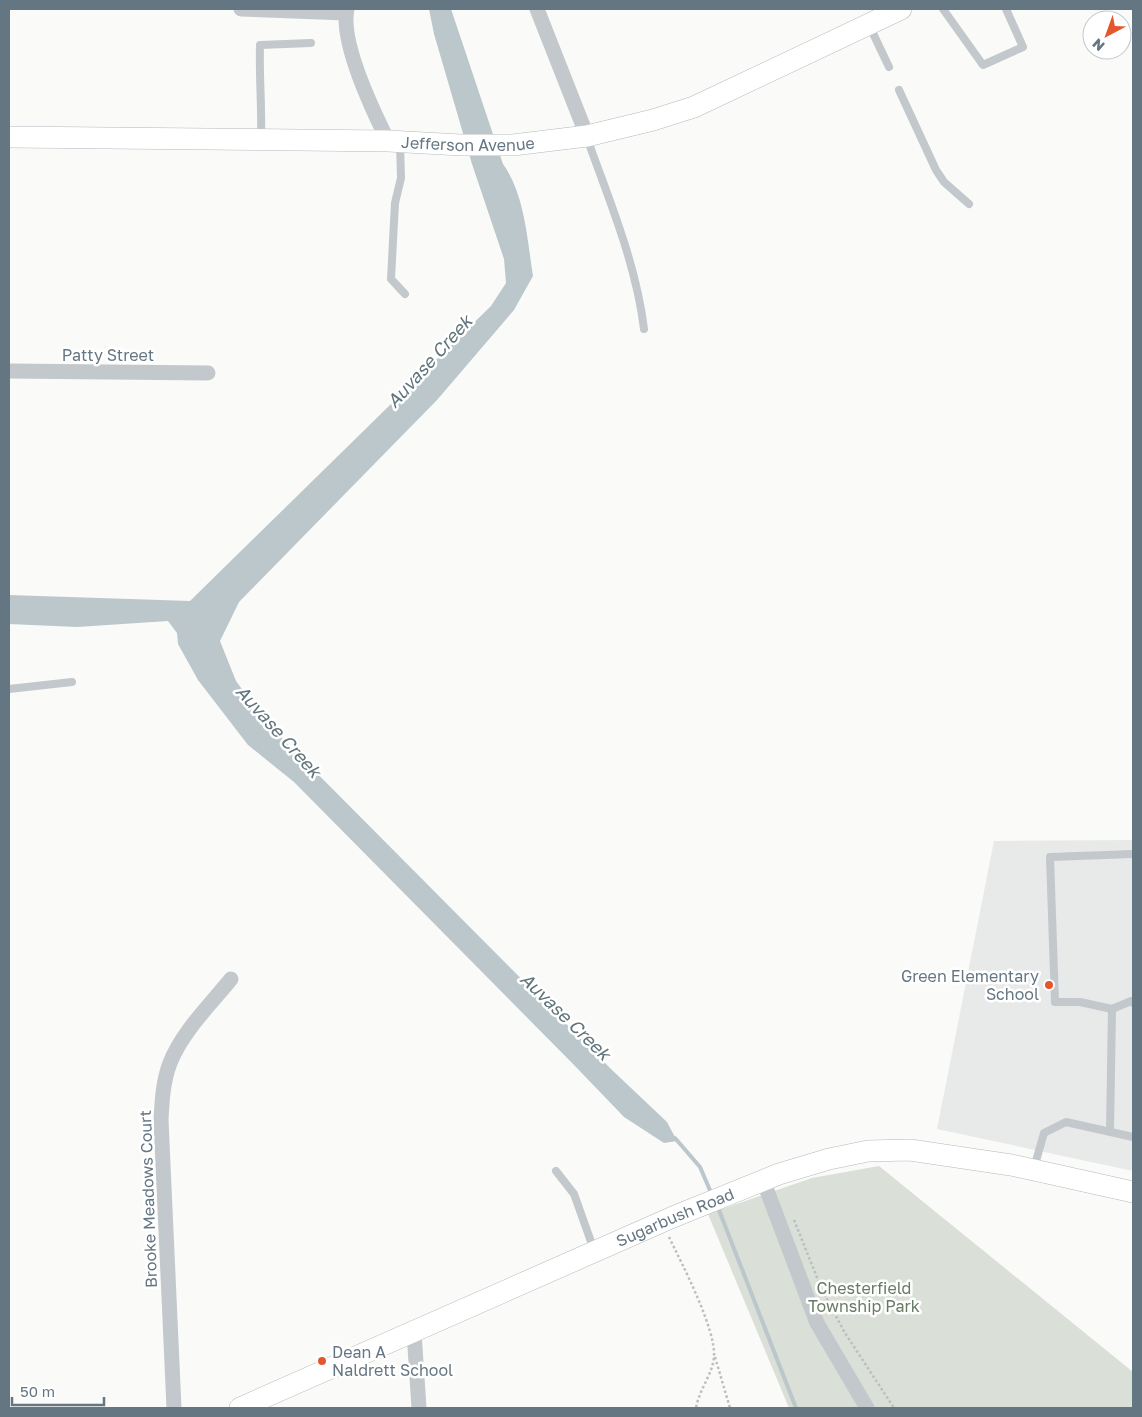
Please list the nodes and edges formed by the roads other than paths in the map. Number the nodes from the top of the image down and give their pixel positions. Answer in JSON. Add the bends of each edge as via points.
{"nodes":[{"id":1,"x":241,"y":9,"type":"edge"},
{"id":2,"x":537,"y":9,"type":"edge"},
{"id":3,"x":901,"y":9,"type":"edge"},
{"id":4,"x":943,"y":9,"type":"edge"},
{"id":5,"x":1006,"y":9,"type":"edge"},
{"id":6,"x":347,"y":11,"type":"edge"},
{"id":7,"x":868,"y":24,"type":"junction"},
{"id":8,"x":311,"y":43,"type":"dead end"},
{"id":9,"x":888,"y":68,"type":"dead end"},
{"id":10,"x":899,"y":90,"type":"dead end"},
{"id":11,"x":587,"y":136,"type":"junction"},
{"id":12,"x":9,"y":137,"type":"edge"},
{"id":13,"x":261,"y":139,"type":"junction"},
{"id":14,"x":394,"y":141,"type":"junction"},
{"id":15,"x":969,"y":204,"type":"dead end"},
{"id":16,"x":405,"y":294,"type":"dead end"},
{"id":17,"x":644,"y":329,"type":"dead end"},
{"id":18,"x":9,"y":371,"type":"edge"},
{"id":19,"x":208,"y":373,"type":"dead end"},
{"id":20,"x":72,"y":682,"type":"dead end"},
{"id":21,"x":9,"y":689,"type":"edge"},
{"id":22,"x":1133,"y":854,"type":"edge"},
{"id":23,"x":230,"y":979,"type":"dead end"},
{"id":24,"x":1133,"y":1003,"type":"edge"},
{"id":25,"x":1112,"y":1009,"type":"junction"},
{"id":26,"x":1110,"y":1131,"type":"junction"},
{"id":27,"x":1133,"y":1137,"type":"edge"},
{"id":28,"x":1033,"y":1170,"type":"junction"},
{"id":29,"x":556,"y":1171,"type":"dead end"},
{"id":30,"x":753,"y":1184,"type":"junction"},
{"id":31,"x":1133,"y":1192,"type":"edge"},
{"id":32,"x":594,"y":1252,"type":"junction"},
{"id":33,"x":414,"y":1332,"type":"junction"},
{"id":34,"x":174,"y":1408,"type":"edge"},
{"id":35,"x":240,"y":1408,"type":"edge"},
{"id":36,"x":419,"y":1408,"type":"edge"},
{"id":37,"x":867,"y":1408,"type":"edge"}],
"edges":[{"from":1,"to":6,"type":"street"},
{"from":2,"to":11,"type":"street"},
{"from":3,"to":7,"type":"street","name":"Jefferson Avenue"},
{"from":4,"to":5,"type":"lane","via":[[983,65],[1023,47]]},
{"from":6,"to":14,"type":"street","via":[[350,48],[373,111]]},
{"from":7,"to":9,"type":"lane"},
{"from":7,"to":11,"type":"street","name":"Jefferson Avenue","via":[[694,106]]},
{"from":8,"to":13,"type":"lane","via":[[260,45]]},
{"from":10,"to":15,"type":"lane","via":[[936,170],[944,182]]},
{"from":11,"to":14,"type":"street","name":"Jefferson Avenue","via":[[513,145]]},
{"from":11,"to":17,"type":"lane","via":[[633,271]]},
{"from":12,"to":13,"type":"street","name":"Jefferson Avenue"},
{"from":13,"to":14,"type":"street","name":"Jefferson Avenue"},
{"from":14,"to":16,"type":"lane","via":[[400,178],[395,204],[391,279]]},
{"from":18,"to":19,"type":"street","name":"Patty Street"},
{"from":20,"to":21,"type":"lane"},
{"from":22,"to":25,"type":"lane","via":[[1050,857],[1055,1002],[1080,1002]]},
{"from":23,"to":34,"type":"street","name":"Brooke Meadows Court","via":[[187,1033],[170,1063],[163,1090],[161,1120]]},
{"from":24,"to":25,"type":"lane"},
{"from":25,"to":26,"type":"lane"},
{"from":26,"to":27,"type":"lane"},
{"from":26,"to":28,"type":"lane","via":[[1066,1122],[1044,1133]]},
{"from":28,"to":30,"type":"street","name":"Sugarbush Road","via":[[910,1150],[868,1150]]},
{"from":28,"to":31,"type":"street","name":"Sugarbush Road"},
{"from":29,"to":32,"type":"lane","via":[[574,1194]]},
{"from":30,"to":32,"type":"street","name":"Sugarbush Road"},
{"from":30,"to":37,"type":"street","via":[[817,1323]]},
{"from":32,"to":33,"type":"street","name":"Sugarbush Road"},
{"from":33,"to":35,"type":"street","name":"Sugarbush Road"},
{"from":33,"to":36,"type":"street"}]}
